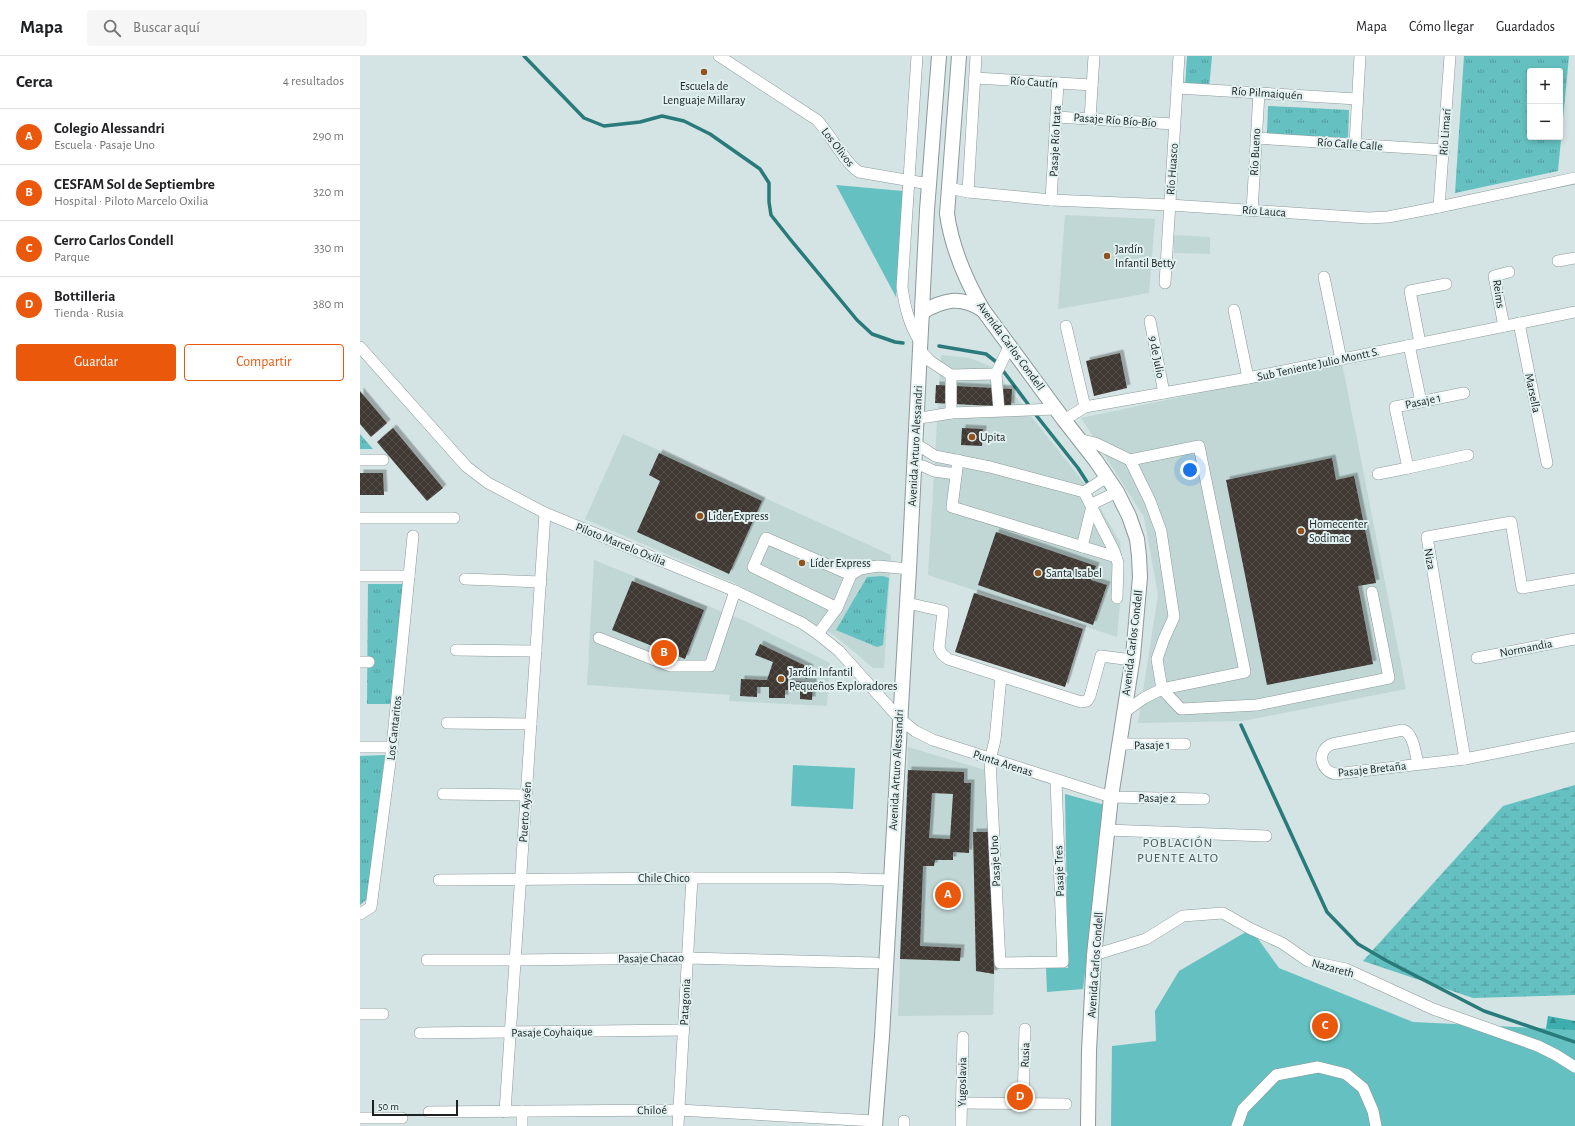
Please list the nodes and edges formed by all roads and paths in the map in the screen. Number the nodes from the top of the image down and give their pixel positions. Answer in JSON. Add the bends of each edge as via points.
{"nodes":[{"id":1,"x":719,"y":56,"type":"edge"},
{"id":2,"x":918,"y":56,"type":"edge"},
{"id":3,"x":939,"y":56,"type":"edge"},
{"id":4,"x":959,"y":56,"type":"edge"},
{"id":5,"x":976,"y":56,"type":"edge"},
{"id":6,"x":1094,"y":56,"type":"edge"},
{"id":7,"x":1179,"y":56,"type":"edge"},
{"id":8,"x":1360,"y":56,"type":"edge"},
{"id":9,"x":1450,"y":56,"type":"edge"},
{"id":10,"x":975,"y":78,"type":"junction"},
{"id":11,"x":1058,"y":83,"type":"junction"},
{"id":12,"x":1092,"y":85,"type":"junction"},
{"id":13,"x":1177,"y":88,"type":"junction"},
{"id":14,"x":1259,"y":93,"type":"junction"},
{"id":15,"x":1358,"y":99,"type":"junction"},
{"id":16,"x":1056,"y":117,"type":"junction"},
{"id":17,"x":1090,"y":119,"type":"junction"},
{"id":18,"x":1174,"y":124,"type":"junction"},
{"id":19,"x":1256,"y":138,"type":"junction"},
{"id":20,"x":1355,"y":144,"type":"junction"},
{"id":21,"x":1444,"y":150,"type":"junction"},
{"id":22,"x":1575,"y":178,"type":"edge"},
{"id":23,"x":910,"y":180,"type":"junction"},
{"id":24,"x":929,"y":184,"type":"junction"},
{"id":25,"x":949,"y":188,"type":"junction"},
{"id":26,"x":968,"y":192,"type":"junction"},
{"id":27,"x":1051,"y":200,"type":"junction"},
{"id":28,"x":1170,"y":205,"type":"junction"},
{"id":29,"x":1439,"y":207,"type":"junction"},
{"id":30,"x":1252,"y":210,"type":"junction"},
{"id":31,"x":947,"y":214,"type":"junction"},
{"id":32,"x":1575,"y":258,"type":"edge"},
{"id":33,"x":1558,"y":261,"type":"dead end"},
{"id":34,"x":1509,"y":272,"type":"dead end"},
{"id":35,"x":1324,"y":277,"type":"dead end"},
{"id":36,"x":1165,"y":283,"type":"dead end"},
{"id":37,"x":1446,"y":284,"type":"dead end"},
{"id":38,"x":983,"y":310,"type":"junction"},
{"id":39,"x":1234,"y":310,"type":"dead end"},
{"id":40,"x":922,"y":312,"type":"junction"},
{"id":41,"x":1575,"y":312,"type":"edge"},
{"id":42,"x":1150,"y":322,"type":"dead end"},
{"id":43,"x":1519,"y":323,"type":"junction"},
{"id":44,"x":1066,"y":326,"type":"dead end"},
{"id":45,"x":1504,"y":326,"type":"junction"},
{"id":46,"x":1414,"y":344,"type":"junction"},
{"id":47,"x":919,"y":345,"type":"junction"},
{"id":48,"x":360,"y":347,"type":"edge"},
{"id":49,"x":1009,"y":347,"type":"junction"},
{"id":50,"x":1340,"y":359,"type":"junction"},
{"id":51,"x":996,"y":374,"type":"junction"},
{"id":52,"x":951,"y":375,"type":"junction"},
{"id":53,"x":1248,"y":378,"type":"junction"},
{"id":54,"x":1164,"y":393,"type":"junction"},
{"id":55,"x":1464,"y":393,"type":"dead end"},
{"id":56,"x":1421,"y":402,"type":"junction"},
{"id":57,"x":1085,"y":407,"type":"junction"},
{"id":58,"x":999,"y":410,"type":"junction"},
{"id":59,"x":951,"y":413,"type":"junction"},
{"id":60,"x":1060,"y":414,"type":"junction"},
{"id":61,"x":916,"y":418,"type":"junction"},
{"id":62,"x":1078,"y":439,"type":"junction"},
{"id":63,"x":915,"y":443,"type":"junction"},
{"id":64,"x":1468,"y":455,"type":"dead end"},
{"id":65,"x":360,"y":460,"type":"edge"},
{"id":66,"x":384,"y":460,"type":"dead end"},
{"id":67,"x":958,"y":460,"type":"junction"},
{"id":68,"x":1130,"y":460,"type":"junction"},
{"id":69,"x":1547,"y":463,"type":"dead end"},
{"id":70,"x":914,"y":466,"type":"junction"},
{"id":71,"x":1408,"y":468,"type":"junction"},
{"id":72,"x":956,"y":474,"type":"junction"},
{"id":73,"x":1378,"y":474,"type":"dead end"},
{"id":74,"x":1107,"y":477,"type":"junction"},
{"id":75,"x":1084,"y":492,"type":"junction"},
{"id":76,"x":1117,"y":492,"type":"junction"},
{"id":77,"x":1092,"y":506,"type":"junction"},
{"id":78,"x":545,"y":513,"type":"junction"},
{"id":79,"x":360,"y":518,"type":"edge"},
{"id":80,"x":454,"y":518,"type":"dead end"},
{"id":81,"x":413,"y":536,"type":"dead end"},
{"id":82,"x":1082,"y":547,"type":"junction"},
{"id":83,"x":1116,"y":557,"type":"junction"},
{"id":84,"x":909,"y":569,"type":"junction"},
{"id":85,"x":851,"y":575,"type":"junction"},
{"id":86,"x":360,"y":576,"type":"edge"},
{"id":87,"x":409,"y":576,"type":"junction"},
{"id":88,"x":465,"y":579,"type":"dead end"},
{"id":89,"x":1575,"y":579,"type":"edge"},
{"id":90,"x":541,"y":582,"type":"junction"},
{"id":91,"x":735,"y":591,"type":"junction"},
{"id":92,"x":1372,"y":592,"type":"dead end"},
{"id":93,"x":1117,"y":598,"type":"dead end"},
{"id":94,"x":907,"y":603,"type":"junction"},
{"id":95,"x":837,"y":608,"type":"junction"},
{"id":96,"x":818,"y":634,"type":"junction"},
{"id":97,"x":599,"y":638,"type":"dead end"},
{"id":98,"x":1575,"y":639,"type":"edge"},
{"id":99,"x":456,"y":650,"type":"dead end"},
{"id":100,"x":536,"y":651,"type":"junction"},
{"id":101,"x":1477,"y":658,"type":"dead end"},
{"id":102,"x":1132,"y":660,"type":"junction"},
{"id":103,"x":1002,"y":677,"type":"junction"},
{"id":104,"x":1162,"y":689,"type":"junction"},
{"id":105,"x":1123,"y":713,"type":"junction"},
{"id":106,"x":900,"y":718,"type":"junction"},
{"id":107,"x":447,"y":723,"type":"dead end"},
{"id":108,"x":531,"y":724,"type":"junction"},
{"id":109,"x":1575,"y":737,"type":"edge"},
{"id":110,"x":1119,"y":744,"type":"junction"},
{"id":111,"x":1185,"y":744,"type":"dead end"},
{"id":112,"x":360,"y":747,"type":"edge"},
{"id":113,"x":392,"y":747,"type":"junction"},
{"id":114,"x":1465,"y":759,"type":"junction"},
{"id":115,"x":990,"y":760,"type":"junction"},
{"id":116,"x":1418,"y":764,"type":"junction"},
{"id":117,"x":1056,"y":780,"type":"junction"},
{"id":118,"x":443,"y":794,"type":"dead end"},
{"id":119,"x":526,"y":795,"type":"junction"},
{"id":120,"x":1111,"y":797,"type":"junction"},
{"id":121,"x":1204,"y":799,"type":"dead end"},
{"id":122,"x":1107,"y":830,"type":"junction"},
{"id":123,"x":1266,"y":836,"type":"dead end"},
{"id":124,"x":692,"y":878,"type":"junction"},
{"id":125,"x":521,"y":879,"type":"junction"},
{"id":126,"x":439,"y":880,"type":"dead end"},
{"id":127,"x":890,"y":880,"type":"junction"},
{"id":128,"x":360,"y":914,"type":"edge"},
{"id":129,"x":1094,"y":955,"type":"junction"},
{"id":130,"x":688,"y":958,"type":"junction"},
{"id":131,"x":427,"y":960,"type":"dead end"},
{"id":132,"x":515,"y":960,"type":"junction"},
{"id":133,"x":1063,"y":962,"type":"joint"},
{"id":134,"x":876,"y":963,"type":"dead end"},
{"id":135,"x":360,"y":1014,"type":"edge"},
{"id":136,"x":383,"y":1014,"type":"dead end"},
{"id":137,"x":1026,"y":1029,"type":"dead end"},
{"id":138,"x":684,"y":1030,"type":"junction"},
{"id":139,"x":510,"y":1032,"type":"junction"},
{"id":140,"x":420,"y":1033,"type":"dead end"},
{"id":141,"x":963,"y":1037,"type":"dead end"},
{"id":142,"x":1575,"y":1067,"type":"edge"},
{"id":143,"x":961,"y":1103,"type":"junction"},
{"id":144,"x":1023,"y":1104,"type":"junction"},
{"id":145,"x":1066,"y":1104,"type":"dead end"},
{"id":146,"x":679,"y":1110,"type":"junction"},
{"id":147,"x":522,"y":1111,"type":"junction"},
{"id":148,"x":429,"y":1112,"type":"dead end"},
{"id":149,"x":505,"y":1112,"type":"junction"},
{"id":150,"x":360,"y":1118,"type":"edge"},
{"id":151,"x":402,"y":1118,"type":"dead end"},
{"id":152,"x":875,"y":1124,"type":"edge"},
{"id":153,"x":522,"y":1126,"type":"edge"},
{"id":154,"x":678,"y":1126,"type":"edge"},
{"id":155,"x":961,"y":1126,"type":"edge"},
{"id":156,"x":1088,"y":1126,"type":"edge"},
{"id":157,"x":1237,"y":1126,"type":"edge"},
{"id":158,"x":1376,"y":1126,"type":"edge"}],
"edges":[{"from":1,"to":23,"type":"street","name":"Los Olivos","via":[[817,120],[853,168],[859,172]]},
{"from":2,"to":23,"type":"street"},
{"from":3,"to":24,"type":"main road","name":"Avenida Arturo Alessandri"},
{"from":4,"to":25,"type":"main road"},
{"from":5,"to":10,"type":"street"},
{"from":6,"to":12,"type":"street"},
{"from":7,"to":13,"type":"street","name":"Río Huasco"},
{"from":8,"to":15,"type":"street"},
{"from":9,"to":21,"type":"street","name":"Río Limarí"},
{"from":10,"to":11,"type":"street","name":"Río Cautín"},
{"from":10,"to":26,"type":"street"},
{"from":11,"to":12,"type":"street","name":"Río Cautín"},
{"from":11,"to":16,"type":"street","name":"Pasaje Río Itata"},
{"from":12,"to":17,"type":"street"},
{"from":13,"to":14,"type":"street","name":"Río Pilmaiquén"},
{"from":13,"to":18,"type":"street","name":"Río Huasco"},
{"from":14,"to":15,"type":"street","name":"Río Pilmaiquén"},
{"from":14,"to":19,"type":"street","name":"Río Bueno"},
{"from":15,"to":20,"type":"street"},
{"from":16,"to":17,"type":"street","name":"Pasaje Río Bío-Bío"},
{"from":16,"to":27,"type":"street","name":"Pasaje Río Itata"},
{"from":17,"to":18,"type":"street","name":"Pasaje Río Bío-Bío"},
{"from":18,"to":28,"type":"street","name":"Río Huasco"},
{"from":19,"to":20,"type":"street","name":"Río Calle Calle"},
{"from":19,"to":30,"type":"street","name":"Río Bueno"},
{"from":20,"to":21,"type":"street","name":"Río Calle Calle"},
{"from":21,"to":29,"type":"street","name":"Río Limarí"},
{"from":22,"to":29,"type":"street","name":"Río Lauca"},
{"from":23,"to":24,"type":"street","name":"Los Olivos"},
{"from":23,"to":47,"type":"street","via":[[902,287],[906,312]]},
{"from":24,"to":31,"type":"main road"},
{"from":24,"to":40,"type":"main road","name":"Avenida Arturo Alessandri"},
{"from":25,"to":26,"type":"street","name":"Río Lauca"},
{"from":25,"to":31,"type":"main road"},
{"from":26,"to":27,"type":"street","name":"Río Lauca"},
{"from":27,"to":28,"type":"street","name":"Río Lauca"},
{"from":28,"to":30,"type":"street","name":"Río Lauca"},
{"from":28,"to":36,"type":"street","name":"Río Huasco"},
{"from":29,"to":30,"type":"street","name":"Río Lauca","via":[[1388,217],[1368,218]]},
{"from":31,"to":38,"type":"main road","name":"Avenida Carlos Condell","via":[[959,262]]},
{"from":32,"to":33,"type":"street"},
{"from":34,"to":45,"type":"street","name":"Reims","via":[[1494,276]]},
{"from":35,"to":50,"type":"street"},
{"from":37,"to":46,"type":"street","via":[[1410,291]]},
{"from":38,"to":40,"type":"main road","via":[[969,302],[952,301]]},
{"from":38,"to":49,"type":"main road","name":"Avenida Carlos Condell"},
{"from":39,"to":53,"type":"street"},
{"from":40,"to":47,"type":"main road","name":"Avenida Arturo Alessandri"},
{"from":41,"to":43,"type":"street","name":"Sub Teniente Julio Montt S."},
{"from":42,"to":54,"type":"street","name":"9 de Julio"},
{"from":43,"to":45,"type":"street","name":"Sub Teniente Julio Montt S."},
{"from":43,"to":69,"type":"street","name":"Marsella"},
{"from":44,"to":57,"type":"street"},
{"from":45,"to":46,"type":"street","name":"Sub Teniente Julio Montt S."},
{"from":46,"to":50,"type":"street","name":"Sub Teniente Julio Montt S."},
{"from":46,"to":56,"type":"street"},
{"from":47,"to":52,"type":"street","via":[[930,361]]},
{"from":47,"to":61,"type":"main road","name":"Avenida Arturo Alessandri"},
{"from":48,"to":78,"type":"street","name":"Piloto Marcelo Oxilia","via":[[467,466],[498,489]]},
{"from":49,"to":51,"type":"street"},
{"from":49,"to":60,"type":"main road","name":"Avenida Carlos Condell"},
{"from":50,"to":53,"type":"street","name":"Sub Teniente Julio Montt S."},
{"from":51,"to":52,"type":"street"},
{"from":51,"to":58,"type":"street"},
{"from":52,"to":59,"type":"street"},
{"from":53,"to":54,"type":"street","name":"Sub Teniente Julio Montt S."},
{"from":54,"to":57,"type":"street","name":"Sub Teniente Julio Montt S."},
{"from":55,"to":56,"type":"street","name":"Pasaje 1"},
{"from":56,"to":71,"type":"street","name":"Pasaje 1","via":[[1395,407]]},
{"from":57,"to":60,"type":"street","name":"Sub Teniente Julio Montt S."},
{"from":58,"to":59,"type":"street"},
{"from":58,"to":60,"type":"street"},
{"from":59,"to":61,"type":"street"},
{"from":60,"to":62,"type":"main road","name":"Avenida Carlos Condell"},
{"from":61,"to":63,"type":"main road","name":"Avenida Arturo Alessandri"},
{"from":62,"to":68,"type":"street","via":[[1095,443]]},
{"from":62,"to":74,"type":"main road","name":"Avenida Carlos Condell"},
{"from":63,"to":67,"type":"street","via":[[935,456]]},
{"from":63,"to":70,"type":"main road","name":"Avenida Arturo Alessandri"},
{"from":64,"to":71,"type":"street"},
{"from":65,"to":66,"type":"street"},
{"from":67,"to":72,"type":"street"},
{"from":67,"to":75,"type":"street"},
{"from":68,"to":104,"type":"street","via":[[1161,531],[1173,609],[1174,617],[1157,659]]},
{"from":68,"to":104,"type":"street","via":[[1199,446],[1245,672]]},
{"from":70,"to":72,"type":"street"},
{"from":70,"to":84,"type":"main road","name":"Avenida Arturo Alessandri"},
{"from":71,"to":73,"type":"street"},
{"from":72,"to":82,"type":"street","via":[[952,507]]},
{"from":74,"to":75,"type":"street"},
{"from":74,"to":76,"type":"main road","name":"Avenida Carlos Condell"},
{"from":75,"to":77,"type":"street"},
{"from":76,"to":77,"type":"street"},
{"from":76,"to":102,"type":"main road","name":"Avenida Carlos Condell","via":[[1137,539],[1139,556],[1140,577]]},
{"from":77,"to":82,"type":"street"},
{"from":77,"to":83,"type":"street"},
{"from":78,"to":90,"type":"street","name":"Puerto Aysén"},
{"from":78,"to":91,"type":"street","name":"Piloto Marcelo Oxilia"},
{"from":79,"to":80,"type":"street"},
{"from":81,"to":87,"type":"street","name":"Los Cantaritos"},
{"from":82,"to":83,"type":"street"},
{"from":83,"to":93,"type":"street"},
{"from":84,"to":85,"type":"street","via":[[878,566],[860,569]]},
{"from":84,"to":94,"type":"main road","name":"Avenida Arturo Alessandri"},
{"from":85,"to":95,"type":"street"},
{"from":85,"to":95,"type":"street","via":[[766,538],[753,567]]},
{"from":86,"to":87,"type":"street"},
{"from":87,"to":113,"type":"street","name":"Los Cantaritos"},
{"from":88,"to":90,"type":"street"},
{"from":89,"to":114,"type":"street","name":"Niza","via":[[1522,588],[1511,522],[1427,537]]},
{"from":90,"to":100,"type":"street","name":"Puerto Aysén"},
{"from":91,"to":96,"type":"street","name":"Piloto Marcelo Oxilia","via":[[784,614]]},
{"from":91,"to":97,"type":"street","via":[[710,666],[670,666]]},
{"from":92,"to":104,"type":"street","via":[[1389,678],[1257,705],[1181,709]]},
{"from":94,"to":103,"type":"street","via":[[943,610],[939,648],[948,659]]},
{"from":94,"to":106,"type":"main road","name":"Avenida Arturo Alessandri"},
{"from":95,"to":96,"type":"street"},
{"from":96,"to":106,"type":"street","name":"Piloto Marcelo Oxilia","via":[[839,650]]},
{"from":98,"to":101,"type":"street","name":"Normandia"},
{"from":99,"to":100,"type":"street"},
{"from":100,"to":108,"type":"street","name":"Puerto Aysén"},
{"from":102,"to":103,"type":"street","via":[[1100,656],[1090,696],[1087,701],[1081,702]]},
{"from":102,"to":105,"type":"main road","name":"Avenida Carlos Condell"},
{"from":103,"to":115,"type":"street","name":"Pasaje Uno","via":[[995,740]]},
{"from":104,"to":105,"type":"street"},
{"from":105,"to":110,"type":"main road","name":"Avenida Carlos Condell"},
{"from":106,"to":115,"type":"street","name":"Punta Arenas","via":[[915,731],[933,740]]},
{"from":106,"to":127,"type":"main road","name":"Avenida Arturo Alessandri"},
{"from":107,"to":108,"type":"street"},
{"from":108,"to":119,"type":"street","name":"Puerto Aysén"},
{"from":109,"to":114,"type":"street","name":"Pasaje Bretaña"},
{"from":110,"to":111,"type":"street","name":"Pasaje 1"},
{"from":110,"to":120,"type":"main road","name":"Avenida Carlos Condell"},
{"from":112,"to":113,"type":"street"},
{"from":113,"to":128,"type":"street","name":"Los Cantaritos","via":[[371,907]]},
{"from":114,"to":116,"type":"street","name":"Pasaje Bretaña"},
{"from":115,"to":117,"type":"street","name":"Punta Arenas"},
{"from":115,"to":133,"type":"street","name":"Pasaje Uno","via":[[1000,963]]},
{"from":116,"to":116,"type":"street","name":"Pasaje Bretaña","via":[[1335,774],[1324,768],[1321,759],[1324,751],[1332,744],[1402,730],[1410,736]]},
{"from":117,"to":120,"type":"street","name":"Punta Arenas"},
{"from":117,"to":133,"type":"street","name":"Pasaje Tres"},
{"from":118,"to":119,"type":"street"},
{"from":119,"to":125,"type":"street","name":"Puerto Aysén"},
{"from":120,"to":121,"type":"street","name":"Pasaje 2"},
{"from":120,"to":122,"type":"main road","name":"Avenida Carlos Condell"},
{"from":122,"to":123,"type":"street"},
{"from":122,"to":129,"type":"main road","name":"Avenida Carlos Condell"},
{"from":124,"to":125,"type":"street","name":"Chile Chico"},
{"from":124,"to":127,"type":"street","name":"Chile Chico"},
{"from":124,"to":130,"type":"street","name":"Patagonia"},
{"from":125,"to":126,"type":"street","name":"Chile Chico"},
{"from":125,"to":132,"type":"street","name":"Puerto Aysén"},
{"from":127,"to":152,"type":"main road","name":"Avenida Arturo Alessandri"},
{"from":129,"to":142,"type":"street","name":"Nazareth","via":[[1146,939],[1183,916],[1223,913],[1282,943],[1308,961],[1346,969],[1433,1009],[1538,1046]]},
{"from":129,"to":156,"type":"main road","name":"Avenida Carlos Condell"},
{"from":130,"to":132,"type":"street","name":"Pasaje Chacao"},
{"from":130,"to":134,"type":"street","name":"Pasaje Chacao"},
{"from":130,"to":138,"type":"street","name":"Patagonia"},
{"from":131,"to":132,"type":"street","name":"Pasaje Chacao"},
{"from":132,"to":139,"type":"street","name":"Puerto Aysén"},
{"from":135,"to":136,"type":"street"},
{"from":137,"to":144,"type":"street","name":"Rusia"},
{"from":138,"to":139,"type":"street","name":"Pasaje Coyhaique"},
{"from":138,"to":146,"type":"street","name":"Patagonia"},
{"from":139,"to":140,"type":"street","name":"Pasaje Coyhaique"},
{"from":139,"to":149,"type":"street","name":"Puerto Aysén"},
{"from":141,"to":143,"type":"street","name":"Yugoslavia"},
{"from":143,"to":144,"type":"street"},
{"from":143,"to":155,"type":"street","name":"Yugoslavia"},
{"from":144,"to":145,"type":"street"},
{"from":146,"to":147,"type":"street","name":"Chiloé"},
{"from":146,"to":152,"type":"street","name":"Chiloé"},
{"from":146,"to":154,"type":"street","name":"Patagonia"},
{"from":147,"to":149,"type":"street","name":"Chiloé"},
{"from":147,"to":153,"type":"street"},
{"from":148,"to":149,"type":"street","name":"Chiloé"},
{"from":150,"to":151,"type":"street"},
{"from":157,"to":158,"type":"street","via":[[1243,1109],[1276,1075],[1318,1067],[1346,1074],[1363,1088],[1373,1111]]}]}
